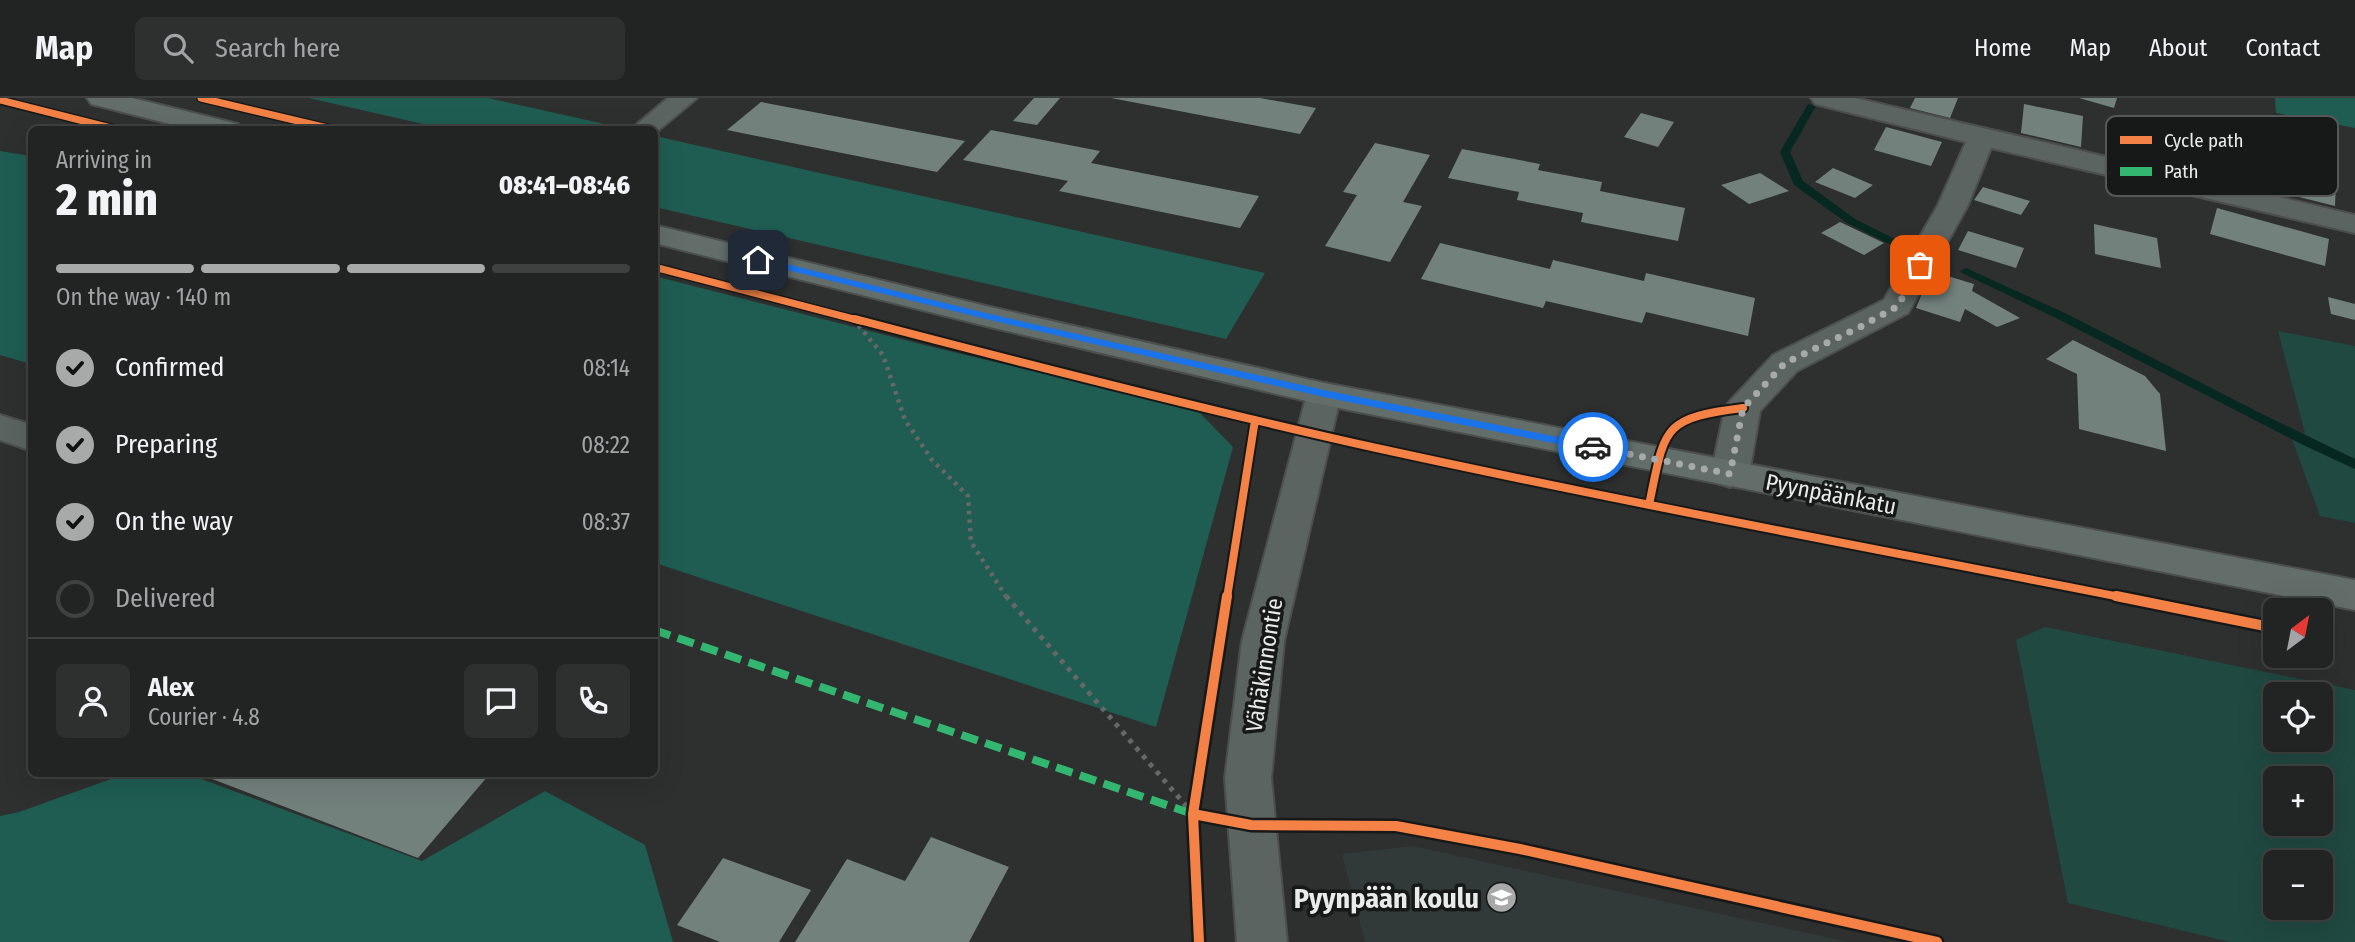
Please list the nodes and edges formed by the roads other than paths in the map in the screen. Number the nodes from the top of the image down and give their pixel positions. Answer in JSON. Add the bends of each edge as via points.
{"nodes":[{"id":1,"x":100,"y":98,"type":"edge"},
{"id":2,"x":684,"y":98,"type":"edge"},
{"id":3,"x":1825,"y":98,"type":"edge"},
{"id":4,"x":212,"y":126,"type":"edge"},
{"id":5,"x":648,"y":126,"type":"edge"},
{"id":6,"x":1982,"y":138,"type":"junction"},
{"id":7,"x":2106,"y":166,"type":"edge"},
{"id":8,"x":2236,"y":196,"type":"edge"},
{"id":9,"x":2355,"y":224,"type":"edge"},
{"id":10,"x":658,"y":235,"type":"edge"},
{"id":11,"x":1324,"y":394,"type":"junction"},
{"id":12,"x":0,"y":427,"type":"edge"},
{"id":13,"x":28,"y":438,"type":"edge"},
{"id":14,"x":1730,"y":474,"type":"junction"},
{"id":15,"x":2355,"y":595,"type":"edge"},
{"id":16,"x":1262,"y":942,"type":"edge"}],
"edges":[{"from":1,"to":4,"type":"main road"},
{"from":2,"to":5,"type":"street"},
{"from":3,"to":6,"type":"street"},
{"from":6,"to":7,"type":"street"},
{"from":6,"to":14,"type":"street","via":[[1953,205],[1898,306],[1785,363],[1743,408]]},
{"from":8,"to":9,"type":"street"},
{"from":10,"to":11,"type":"main road","name":"Pyynpäänkatu"},
{"from":11,"to":14,"type":"main road","name":"Pyynpäänkatu"},
{"from":11,"to":16,"type":"street","name":"Vähäkinnontie","via":[[1263,641],[1248,778]]},
{"from":12,"to":13,"type":"street"},
{"from":14,"to":15,"type":"main road","name":"Pyynpäänkatu"}]}
